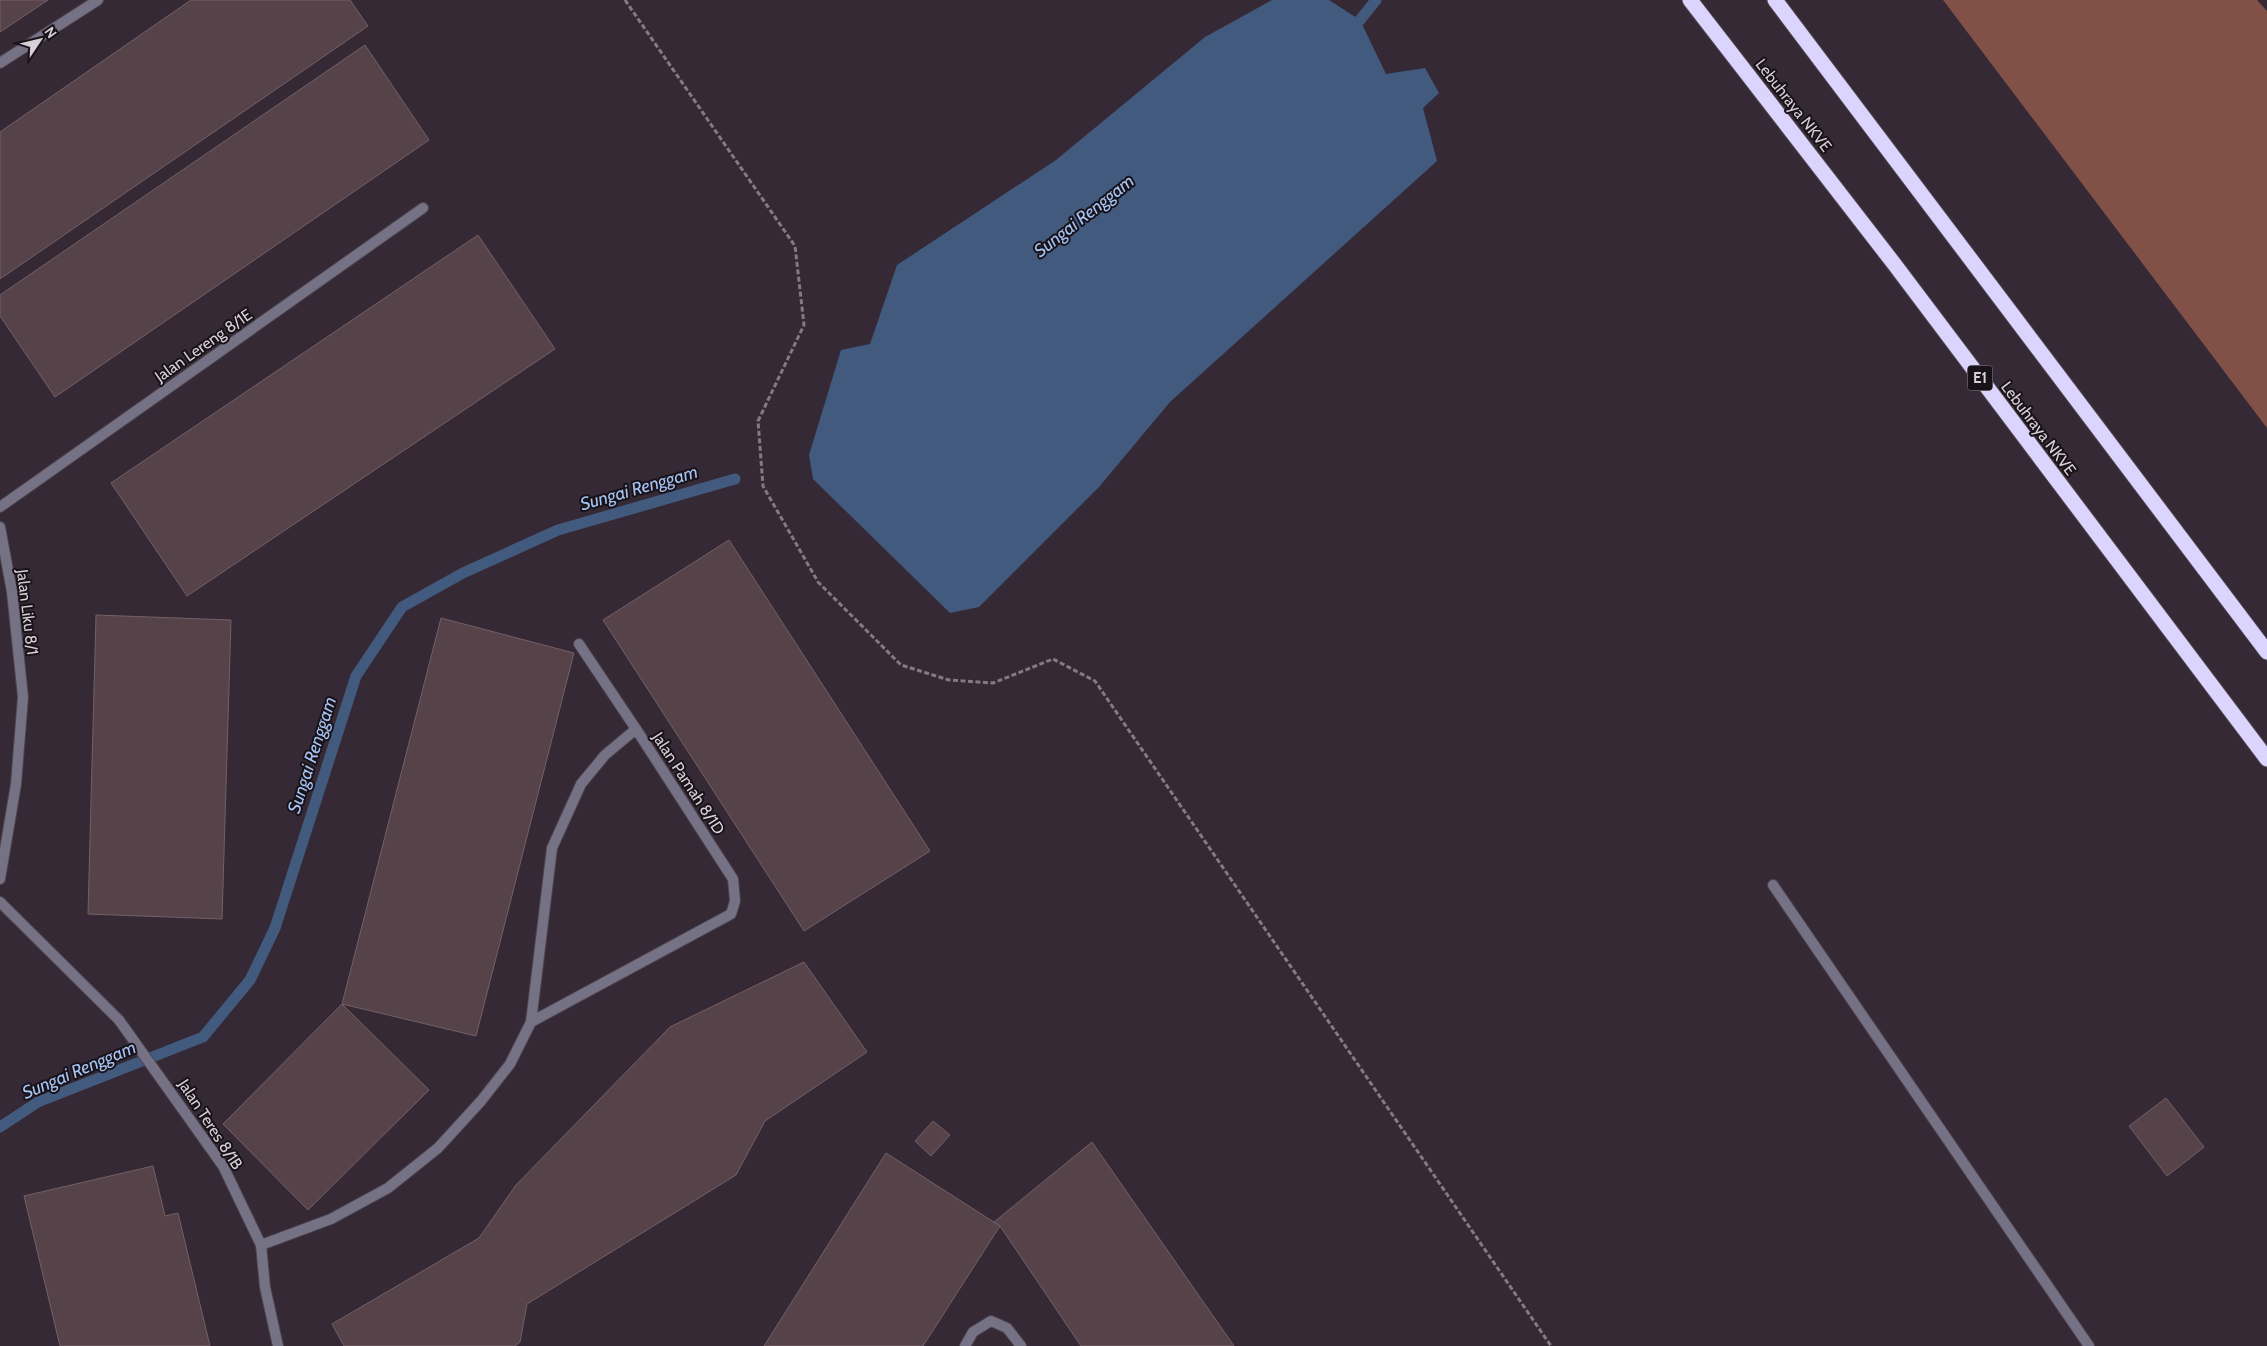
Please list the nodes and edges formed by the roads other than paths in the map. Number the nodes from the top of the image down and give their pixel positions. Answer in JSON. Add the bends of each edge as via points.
{"nodes":[{"id":1,"x":98,"y":0,"type":"edge"},
{"id":2,"x":1690,"y":0,"type":"edge"},
{"id":3,"x":1775,"y":0,"type":"edge"},
{"id":4,"x":0,"y":63,"type":"edge"},
{"id":5,"x":423,"y":208,"type":"dead end"},
{"id":6,"x":0,"y":507,"type":"edge"},
{"id":7,"x":0,"y":527,"type":"edge"},
{"id":8,"x":579,"y":644,"type":"dead end"},
{"id":9,"x":2267,"y":652,"type":"edge"},
{"id":10,"x":636,"y":729,"type":"junction"},
{"id":11,"x":2267,"y":759,"type":"edge"},
{"id":12,"x":0,"y":880,"type":"edge"},
{"id":13,"x":1773,"y":885,"type":"dead end"},
{"id":14,"x":0,"y":902,"type":"edge"},
{"id":15,"x":531,"y":1022,"type":"junction"},
{"id":16,"x":261,"y":1245,"type":"junction"},
{"id":17,"x":278,"y":1346,"type":"edge"},
{"id":18,"x":965,"y":1346,"type":"edge"},
{"id":19,"x":1020,"y":1346,"type":"edge"},
{"id":20,"x":2089,"y":1346,"type":"edge"}],
"edges":[{"from":1,"to":4,"type":"street"},
{"from":2,"to":11,"type":"highway","name":"Lebuhraya NKVE","number":"E1","via":[[1895,265]]},
{"from":3,"to":9,"type":"highway"},
{"from":5,"to":6,"type":"street","name":"Jalan Lereng 8/1E"},
{"from":7,"to":12,"type":"street","name":"Jalan Liku 8/1","via":[[12,592],[23,697],[16,784]]},
{"from":8,"to":10,"type":"street"},
{"from":10,"to":15,"type":"street","name":"Jalan Pamah 8/1D","via":[[605,755],[581,784],[552,848]]},
{"from":10,"to":15,"type":"street","name":"Jalan Pamah 8/1D","via":[[733,879],[735,901],[731,914]]},
{"from":13,"to":20,"type":"street"},
{"from":14,"to":16,"type":"street","name":"Jalan Teres 8/1B","via":[[119,1020],[224,1166]]},
{"from":15,"to":16,"type":"street","name":"Jalan Pamah 8/1D","via":[[510,1064],[438,1148],[380,1193],[331,1219]]},
{"from":16,"to":17,"type":"street","name":"Jalan Teres 8/1B","via":[[264,1287]]},
{"from":18,"to":19,"type":"street","via":[[973,1332],[991,1321],[1007,1328]]}]}
